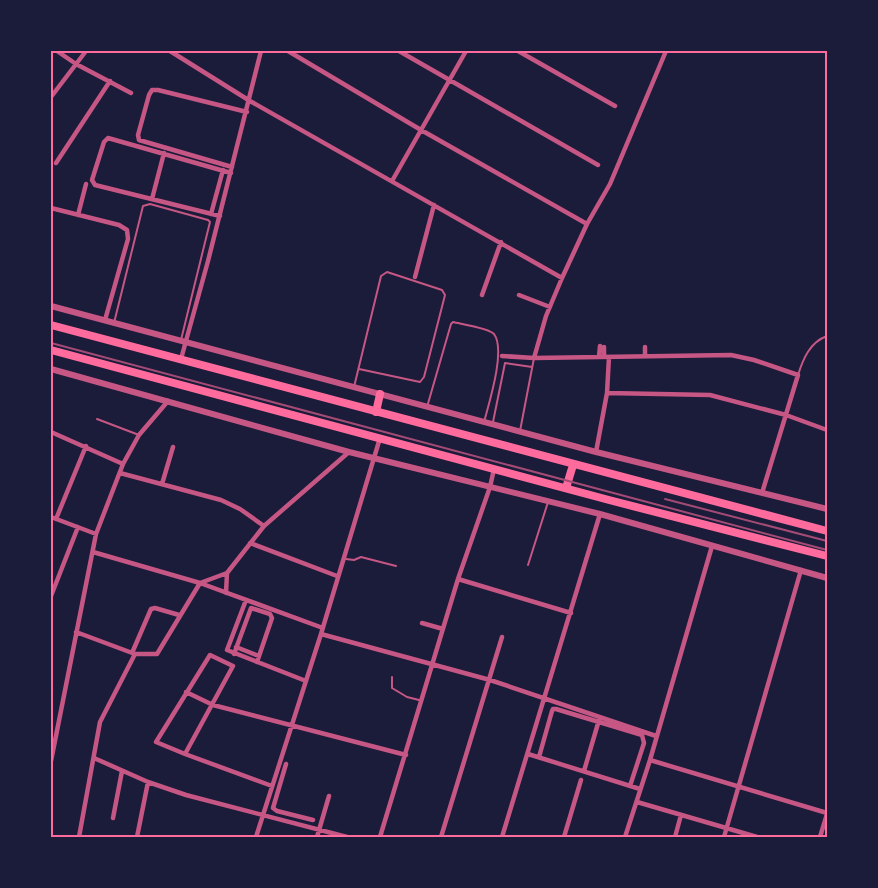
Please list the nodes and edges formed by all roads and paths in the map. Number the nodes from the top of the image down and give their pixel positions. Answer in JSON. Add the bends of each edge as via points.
{"nodes":[{"id":1,"x":57,"y":51,"type":"edge"},
{"id":2,"x":86,"y":51,"type":"edge"},
{"id":3,"x":170,"y":51,"type":"edge"},
{"id":4,"x":261,"y":51,"type":"edge"},
{"id":5,"x":288,"y":51,"type":"edge"},
{"id":6,"x":399,"y":51,"type":"edge"},
{"id":7,"x":466,"y":51,"type":"edge"},
{"id":8,"x":518,"y":51,"type":"edge"},
{"id":9,"x":666,"y":51,"type":"edge"},
{"id":10,"x":76,"y":64,"type":"junction"},
{"id":11,"x":449,"y":80,"type":"junction"},
{"id":12,"x":110,"y":81,"type":"junction"},
{"id":13,"x":131,"y":93,"type":"dead end"},
{"id":14,"x":51,"y":97,"type":"edge"},
{"id":15,"x":250,"y":101,"type":"junction"},
{"id":16,"x":615,"y":106,"type":"dead end"},
{"id":17,"x":247,"y":112,"type":"junction"},
{"id":18,"x":421,"y":129,"type":"junction"},
{"id":19,"x":164,"y":153,"type":"junction"},
{"id":20,"x":56,"y":163,"type":"dead end"},
{"id":21,"x":598,"y":165,"type":"dead end"},
{"id":22,"x":223,"y":170,"type":"junction"},
{"id":23,"x":232,"y":170,"type":"junction"},
{"id":24,"x":392,"y":182,"type":"junction"},
{"id":25,"x":86,"y":184,"type":"dead end"},
{"id":26,"x":152,"y":199,"type":"junction"},
{"id":27,"x":434,"y":205,"type":"junction"},
{"id":28,"x":51,"y":208,"type":"edge"},
{"id":29,"x":211,"y":214,"type":"junction"},
{"id":30,"x":78,"y":215,"type":"junction"},
{"id":31,"x":220,"y":216,"type":"junction"},
{"id":32,"x":587,"y":224,"type":"junction"},
{"id":33,"x":501,"y":242,"type":"junction"},
{"id":34,"x":415,"y":277,"type":"dead end"},
{"id":35,"x":562,"y":278,"type":"junction"},
{"id":36,"x":482,"y":295,"type":"dead end"},
{"id":37,"x":519,"y":295,"type":"dead end"},
{"id":38,"x":51,"y":306,"type":"edge"},
{"id":39,"x":550,"y":307,"type":"junction"},
{"id":40,"x":105,"y":320,"type":"junction"},
{"id":41,"x":114,"y":323,"type":"junction"},
{"id":42,"x":51,"y":325,"type":"edge"},
{"id":43,"x":827,"y":336,"type":"edge"},
{"id":44,"x":183,"y":342,"type":"junction"},
{"id":45,"x":602,"y":347,"type":"dead end"},
{"id":46,"x":645,"y":347,"type":"dead end"},
{"id":47,"x":51,"y":350,"type":"edge"},
{"id":48,"x":500,"y":356,"type":"junction"},
{"id":49,"x":604,"y":356,"type":"junction"},
{"id":50,"x":645,"y":356,"type":"junction"},
{"id":51,"x":534,"y":358,"type":"junction"},
{"id":52,"x":181,"y":359,"type":"junction"},
{"id":53,"x":532,"y":367,"type":"junction"},
{"id":54,"x":51,"y":369,"type":"edge"},
{"id":55,"x":359,"y":369,"type":"junction"},
{"id":56,"x":798,"y":375,"type":"junction"},
{"id":57,"x":354,"y":387,"type":"junction"},
{"id":58,"x":607,"y":393,"type":"junction"},
{"id":59,"x":380,"y":394,"type":"junction"},
{"id":60,"x":168,"y":401,"type":"junction"},
{"id":61,"x":428,"y":407,"type":"junction"},
{"id":62,"x":376,"y":412,"type":"junction"},
{"id":63,"x":786,"y":414,"type":"junction"},
{"id":64,"x":96,"y":419,"type":"dead end"},
{"id":65,"x":484,"y":422,"type":"junction"},
{"id":66,"x":492,"y":424,"type":"junction"},
{"id":67,"x":827,"y":430,"type":"edge"},
{"id":68,"x":51,"y":432,"type":"edge"},
{"id":69,"x":520,"y":432,"type":"junction"},
{"id":70,"x":139,"y":435,"type":"junction"},
{"id":71,"x":380,"y":438,"type":"junction"},
{"id":72,"x":86,"y":446,"type":"junction"},
{"id":73,"x":173,"y":447,"type":"dead end"},
{"id":74,"x":349,"y":452,"type":"junction"},
{"id":75,"x":596,"y":452,"type":"junction"},
{"id":76,"x":374,"y":458,"type":"junction"},
{"id":77,"x":123,"y":464,"type":"junction"},
{"id":78,"x":573,"y":465,"type":"junction"},
{"id":79,"x":494,"y":469,"type":"junction"},
{"id":80,"x":143,"y":472,"type":"dead end"},
{"id":81,"x":120,"y":473,"type":"junction"},
{"id":82,"x":141,"y":478,"type":"junction"},
{"id":83,"x":162,"y":484,"type":"junction"},
{"id":84,"x":490,"y":487,"type":"junction"},
{"id":85,"x":566,"y":488,"type":"junction"},
{"id":86,"x":762,"y":493,"type":"junction"},
{"id":87,"x":548,"y":502,"type":"junction"},
{"id":88,"x":827,"y":509,"type":"edge"},
{"id":89,"x":600,"y":514,"type":"junction"},
{"id":90,"x":54,"y":518,"type":"edge"},
{"id":91,"x":264,"y":526,"type":"junction"},
{"id":92,"x":78,"y":527,"type":"junction"},
{"id":93,"x":827,"y":531,"type":"edge"},
{"id":94,"x":96,"y":534,"type":"junction"},
{"id":95,"x":250,"y":543,"type":"junction"},
{"id":96,"x":712,"y":546,"type":"junction"},
{"id":97,"x":93,"y":552,"type":"junction"},
{"id":98,"x":827,"y":556,"type":"edge"},
{"id":99,"x":343,"y":559,"type":"junction"},
{"id":100,"x":528,"y":565,"type":"dead end"},
{"id":101,"x":396,"y":566,"type":"dead end"},
{"id":102,"x":801,"y":570,"type":"junction"},
{"id":103,"x":228,"y":573,"type":"junction"},
{"id":104,"x":337,"y":576,"type":"junction"},
{"id":105,"x":827,"y":578,"type":"edge"},
{"id":106,"x":458,"y":579,"type":"junction"},
{"id":107,"x":200,"y":583,"type":"junction"},
{"id":108,"x":226,"y":593,"type":"junction"},
{"id":109,"x":51,"y":596,"type":"edge"},
{"id":110,"x":246,"y":600,"type":"junction"},
{"id":111,"x":571,"y":613,"type":"junction"},
{"id":112,"x":179,"y":615,"type":"junction"},
{"id":113,"x":422,"y":622,"type":"dead end"},
{"id":114,"x":443,"y":630,"type":"junction"},
{"id":115,"x":322,"y":631,"type":"junction"},
{"id":116,"x":76,"y":632,"type":"junction"},
{"id":117,"x":502,"y":637,"type":"dead end"},
{"id":118,"x":236,"y":647,"type":"junction"},
{"id":119,"x":247,"y":651,"type":"junction"},
{"id":120,"x":134,"y":653,"type":"junction"},
{"id":121,"x":234,"y":654,"type":"junction"},
{"id":122,"x":259,"y":656,"type":"junction"},
{"id":123,"x":245,"y":658,"type":"junction"},
{"id":124,"x":257,"y":662,"type":"junction"},
{"id":125,"x":433,"y":666,"type":"junction"},
{"id":126,"x":392,"y":677,"type":"dead end"},
{"id":127,"x":490,"y":680,"type":"junction"},
{"id":128,"x":306,"y":681,"type":"junction"},
{"id":129,"x":186,"y":692,"type":"junction"},
{"id":130,"x":545,"y":700,"type":"junction"},
{"id":131,"x":422,"y":701,"type":"junction"},
{"id":132,"x":213,"y":705,"type":"junction"},
{"id":133,"x":599,"y":720,"type":"junction"},
{"id":134,"x":292,"y":725,"type":"junction"},
{"id":135,"x":656,"y":736,"type":"junction"},
{"id":136,"x":185,"y":754,"type":"junction"},
{"id":137,"x":528,"y":754,"type":"junction"},
{"id":138,"x":406,"y":755,"type":"junction"},
{"id":139,"x":94,"y":758,"type":"junction"},
{"id":140,"x":539,"y":758,"type":"junction"},
{"id":141,"x":51,"y":760,"type":"edge"},
{"id":142,"x":650,"y":760,"type":"junction"},
{"id":143,"x":286,"y":764,"type":"dead end"},
{"id":144,"x":122,"y":771,"type":"junction"},
{"id":145,"x":584,"y":771,"type":"junction"},
{"id":146,"x":276,"y":775,"type":"junction"},
{"id":147,"x":282,"y":777,"type":"junction"},
{"id":148,"x":581,"y":780,"type":"dead end"},
{"id":149,"x":148,"y":782,"type":"junction"},
{"id":150,"x":272,"y":786,"type":"junction"},
{"id":151,"x":630,"y":786,"type":"junction"},
{"id":152,"x":738,"y":787,"type":"junction"},
{"id":153,"x":640,"y":789,"type":"junction"},
{"id":154,"x":329,"y":796,"type":"dead end"},
{"id":155,"x":268,"y":799,"type":"junction"},
{"id":156,"x":275,"y":801,"type":"junction"},
{"id":157,"x":637,"y":802,"type":"junction"},
{"id":158,"x":827,"y":814,"type":"edge"},
{"id":159,"x":681,"y":815,"type":"junction"},
{"id":160,"x":263,"y":816,"type":"junction"},
{"id":161,"x":113,"y":818,"type":"dead end"},
{"id":162,"x":304,"y":818,"type":"junction"},
{"id":163,"x":313,"y":820,"type":"dead end"},
{"id":164,"x":302,"y":825,"type":"junction"},
{"id":165,"x":319,"y":829,"type":"junction"},
{"id":166,"x":726,"y":829,"type":"junction"},
{"id":167,"x":79,"y":837,"type":"edge"},
{"id":168,"x":137,"y":837,"type":"edge"},
{"id":169,"x":256,"y":837,"type":"edge"},
{"id":170,"x":317,"y":837,"type":"edge"},
{"id":171,"x":347,"y":837,"type":"edge"},
{"id":172,"x":380,"y":837,"type":"edge"},
{"id":173,"x":441,"y":837,"type":"edge"},
{"id":174,"x":502,"y":837,"type":"edge"},
{"id":175,"x":564,"y":837,"type":"edge"},
{"id":176,"x":625,"y":837,"type":"edge"},
{"id":177,"x":675,"y":837,"type":"edge"},
{"id":178,"x":724,"y":837,"type":"edge"},
{"id":179,"x":756,"y":837,"type":"edge"},
{"id":180,"x":820,"y":837,"type":"edge"}],
"edges":[{"from":1,"to":10,"type":"street"},
{"from":2,"to":10,"type":"street"},
{"from":3,"to":15,"type":"street"},
{"from":4,"to":15,"type":"street"},
{"from":5,"to":18,"type":"street"},
{"from":6,"to":11,"type":"street"},
{"from":7,"to":11,"type":"street"},
{"from":8,"to":16,"type":"street"},
{"from":9,"to":32,"type":"street","via":[[615,173]]},
{"from":10,"to":12,"type":"street"},
{"from":10,"to":14,"type":"street"},
{"from":11,"to":18,"type":"street"},
{"from":11,"to":21,"type":"street"},
{"from":12,"to":13,"type":"street"},
{"from":12,"to":20,"type":"street"},
{"from":15,"to":17,"type":"street"},
{"from":15,"to":24,"type":"street"},
{"from":17,"to":23,"type":"street"},
{"from":17,"to":23,"type":"street","via":[[152,90],[138,135],[139,140]]},
{"from":18,"to":24,"type":"street"},
{"from":18,"to":32,"type":"street"},
{"from":19,"to":22,"type":"street"},
{"from":19,"to":26,"type":"street"},
{"from":19,"to":26,"type":"street","via":[[105,139],[92,180],[95,185]]},
{"from":22,"to":23,"type":"street"},
{"from":22,"to":29,"type":"street"},
{"from":23,"to":31,"type":"street"},
{"from":24,"to":27,"type":"street"},
{"from":25,"to":30,"type":"street"},
{"from":26,"to":29,"type":"street"},
{"from":27,"to":33,"type":"street"},
{"from":27,"to":34,"type":"street"},
{"from":28,"to":30,"type":"street"},
{"from":29,"to":31,"type":"street"},
{"from":30,"to":40,"type":"street","via":[[127,230]]},
{"from":31,"to":44,"type":"street"},
{"from":32,"to":35,"type":"street"},
{"from":33,"to":35,"type":"street"},
{"from":33,"to":36,"type":"street"},
{"from":35,"to":39,"type":"street"},
{"from":37,"to":39,"type":"street"},
{"from":38,"to":40,"type":"street"},
{"from":39,"to":51,"type":"street"},
{"from":40,"to":41,"type":"street"},
{"from":41,"to":44,"type":"street"},
{"from":41,"to":44,"type":"lane","via":[[144,206],[150,204],[210,222]]},
{"from":42,"to":52,"type":"highway"},
{"from":43,"to":56,"type":"lane","via":[[814,344]]},
{"from":44,"to":52,"type":"street"},
{"from":44,"to":57,"type":"street"},
{"from":45,"to":49,"type":"street"},
{"from":46,"to":50,"type":"street"},
{"from":47,"to":71,"type":"highway"},
{"from":48,"to":51,"type":"street"},
{"from":48,"to":61,"type":"lane","via":[[493,333],[453,322]]},
{"from":48,"to":65,"type":"lane"},
{"from":49,"to":50,"type":"street"},
{"from":49,"to":51,"type":"street"},
{"from":49,"to":58,"type":"street"},
{"from":50,"to":56,"type":"street","via":[[731,355]]},
{"from":51,"to":53,"type":"lane"},
{"from":52,"to":62,"type":"highway"},
{"from":53,"to":66,"type":"lane","via":[[505,364]]},
{"from":53,"to":69,"type":"lane"},
{"from":54,"to":60,"type":"street"},
{"from":55,"to":55,"type":"lane","via":[[383,273],[442,290],[445,296],[420,382]]},
{"from":55,"to":57,"type":"lane"},
{"from":56,"to":63,"type":"street"},
{"from":57,"to":59,"type":"street"},
{"from":58,"to":63,"type":"street","via":[[710,395]]},
{"from":58,"to":75,"type":"street"},
{"from":59,"to":61,"type":"street"},
{"from":59,"to":62,"type":"highway"},
{"from":60,"to":70,"type":"street"},
{"from":60,"to":74,"type":"street"},
{"from":61,"to":65,"type":"street"},
{"from":62,"to":78,"type":"highway"},
{"from":63,"to":67,"type":"street"},
{"from":63,"to":86,"type":"street"},
{"from":64,"to":70,"type":"lane"},
{"from":65,"to":66,"type":"street"},
{"from":66,"to":69,"type":"street"},
{"from":68,"to":72,"type":"street"},
{"from":69,"to":75,"type":"street"},
{"from":70,"to":77,"type":"street"},
{"from":71,"to":76,"type":"street"},
{"from":71,"to":79,"type":"highway"},
{"from":72,"to":77,"type":"street"},
{"from":72,"to":90,"type":"street"},
{"from":73,"to":83,"type":"street"},
{"from":74,"to":76,"type":"street"},
{"from":74,"to":91,"type":"street"},
{"from":75,"to":86,"type":"street"},
{"from":76,"to":84,"type":"street"},
{"from":76,"to":99,"type":"street"},
{"from":77,"to":81,"type":"street"},
{"from":78,"to":85,"type":"highway"},
{"from":78,"to":93,"type":"highway"},
{"from":79,"to":84,"type":"street"},
{"from":79,"to":85,"type":"highway"},
{"from":80,"to":82,"type":"street"},
{"from":81,"to":82,"type":"street"},
{"from":81,"to":94,"type":"street"},
{"from":82,"to":83,"type":"street"},
{"from":83,"to":91,"type":"street","via":[[231,504]]},
{"from":84,"to":87,"type":"street"},
{"from":84,"to":106,"type":"street"},
{"from":85,"to":98,"type":"highway"},
{"from":86,"to":88,"type":"street"},
{"from":87,"to":89,"type":"street"},
{"from":87,"to":100,"type":"lane"},
{"from":89,"to":96,"type":"street"},
{"from":89,"to":111,"type":"street"},
{"from":90,"to":92,"type":"street"},
{"from":91,"to":95,"type":"street"},
{"from":92,"to":94,"type":"street"},
{"from":92,"to":109,"type":"street"},
{"from":94,"to":97,"type":"street"},
{"from":95,"to":103,"type":"street"},
{"from":95,"to":104,"type":"street"},
{"from":96,"to":102,"type":"street"},
{"from":96,"to":135,"type":"street"},
{"from":97,"to":107,"type":"street"},
{"from":97,"to":116,"type":"street"},
{"from":99,"to":101,"type":"lane","via":[[361,557]]},
{"from":99,"to":104,"type":"street"},
{"from":102,"to":105,"type":"street"},
{"from":102,"to":152,"type":"street"},
{"from":103,"to":107,"type":"street"},
{"from":103,"to":108,"type":"street"},
{"from":104,"to":115,"type":"street"},
{"from":106,"to":111,"type":"street"},
{"from":106,"to":114,"type":"street"},
{"from":107,"to":108,"type":"street"},
{"from":107,"to":112,"type":"street"},
{"from":108,"to":110,"type":"street"},
{"from":110,"to":115,"type":"street"},
{"from":110,"to":121,"type":"street","via":[[227,647]]},
{"from":111,"to":130,"type":"street"},
{"from":112,"to":120,"type":"street","via":[[157,654]]},
{"from":112,"to":120,"type":"street","via":[[151,609]]},
{"from":113,"to":114,"type":"street"},
{"from":114,"to":125,"type":"street"},
{"from":115,"to":125,"type":"street"},
{"from":115,"to":128,"type":"street"},
{"from":116,"to":120,"type":"street"},
{"from":116,"to":141,"type":"street"},
{"from":117,"to":127,"type":"street"},
{"from":118,"to":119,"type":"street"},
{"from":118,"to":121,"type":"street"},
{"from":118,"to":122,"type":"street","via":[[251,608],[270,614]]},
{"from":119,"to":122,"type":"street"},
{"from":119,"to":123,"type":"street"},
{"from":120,"to":139,"type":"street","via":[[100,722]]},
{"from":121,"to":123,"type":"street"},
{"from":122,"to":124,"type":"street"},
{"from":123,"to":124,"type":"street"},
{"from":124,"to":128,"type":"street"},
{"from":125,"to":127,"type":"street"},
{"from":125,"to":131,"type":"street"},
{"from":126,"to":131,"type":"lane","via":[[392,688],[397,692]]},
{"from":127,"to":130,"type":"street"},
{"from":127,"to":173,"type":"street"},
{"from":128,"to":134,"type":"street"},
{"from":129,"to":132,"type":"street"},
{"from":129,"to":132,"type":"street","via":[[210,655],[233,666]]},
{"from":129,"to":136,"type":"street","via":[[156,742]]},
{"from":130,"to":133,"type":"street"},
{"from":130,"to":137,"type":"street"},
{"from":131,"to":138,"type":"street"},
{"from":132,"to":134,"type":"street"},
{"from":132,"to":136,"type":"street"},
{"from":133,"to":135,"type":"street"},
{"from":133,"to":140,"type":"street","via":[[553,709]]},
{"from":133,"to":145,"type":"street"},
{"from":133,"to":151,"type":"street","via":[[642,735],[644,743]]},
{"from":134,"to":138,"type":"street"},
{"from":134,"to":146,"type":"street"},
{"from":135,"to":142,"type":"street"},
{"from":136,"to":150,"type":"street"},
{"from":137,"to":140,"type":"street"},
{"from":137,"to":174,"type":"street"},
{"from":138,"to":172,"type":"street"},
{"from":139,"to":144,"type":"street"},
{"from":139,"to":167,"type":"street"},
{"from":140,"to":145,"type":"street"},
{"from":142,"to":152,"type":"street"},
{"from":142,"to":153,"type":"street"},
{"from":143,"to":147,"type":"street"},
{"from":144,"to":149,"type":"street"},
{"from":144,"to":161,"type":"street"},
{"from":145,"to":151,"type":"street"},
{"from":146,"to":147,"type":"street"},
{"from":146,"to":150,"type":"street"},
{"from":147,"to":156,"type":"street"},
{"from":148,"to":175,"type":"street"},
{"from":149,"to":160,"type":"street"},
{"from":149,"to":168,"type":"street"},
{"from":150,"to":155,"type":"street"},
{"from":151,"to":153,"type":"street"},
{"from":152,"to":158,"type":"street"},
{"from":152,"to":166,"type":"street"},
{"from":153,"to":157,"type":"street"},
{"from":154,"to":165,"type":"street"},
{"from":155,"to":156,"type":"street"},
{"from":155,"to":160,"type":"street"},
{"from":156,"to":162,"type":"street","via":[[274,810]]},
{"from":157,"to":159,"type":"street"},
{"from":157,"to":176,"type":"street"},
{"from":158,"to":180,"type":"street"},
{"from":159,"to":166,"type":"street"},
{"from":159,"to":177,"type":"street"},
{"from":160,"to":164,"type":"street"},
{"from":160,"to":169,"type":"street"},
{"from":162,"to":163,"type":"street"},
{"from":162,"to":164,"type":"street"},
{"from":164,"to":165,"type":"street"},
{"from":165,"to":170,"type":"street"},
{"from":165,"to":171,"type":"street"},
{"from":166,"to":178,"type":"street"},
{"from":166,"to":179,"type":"street"}]}
